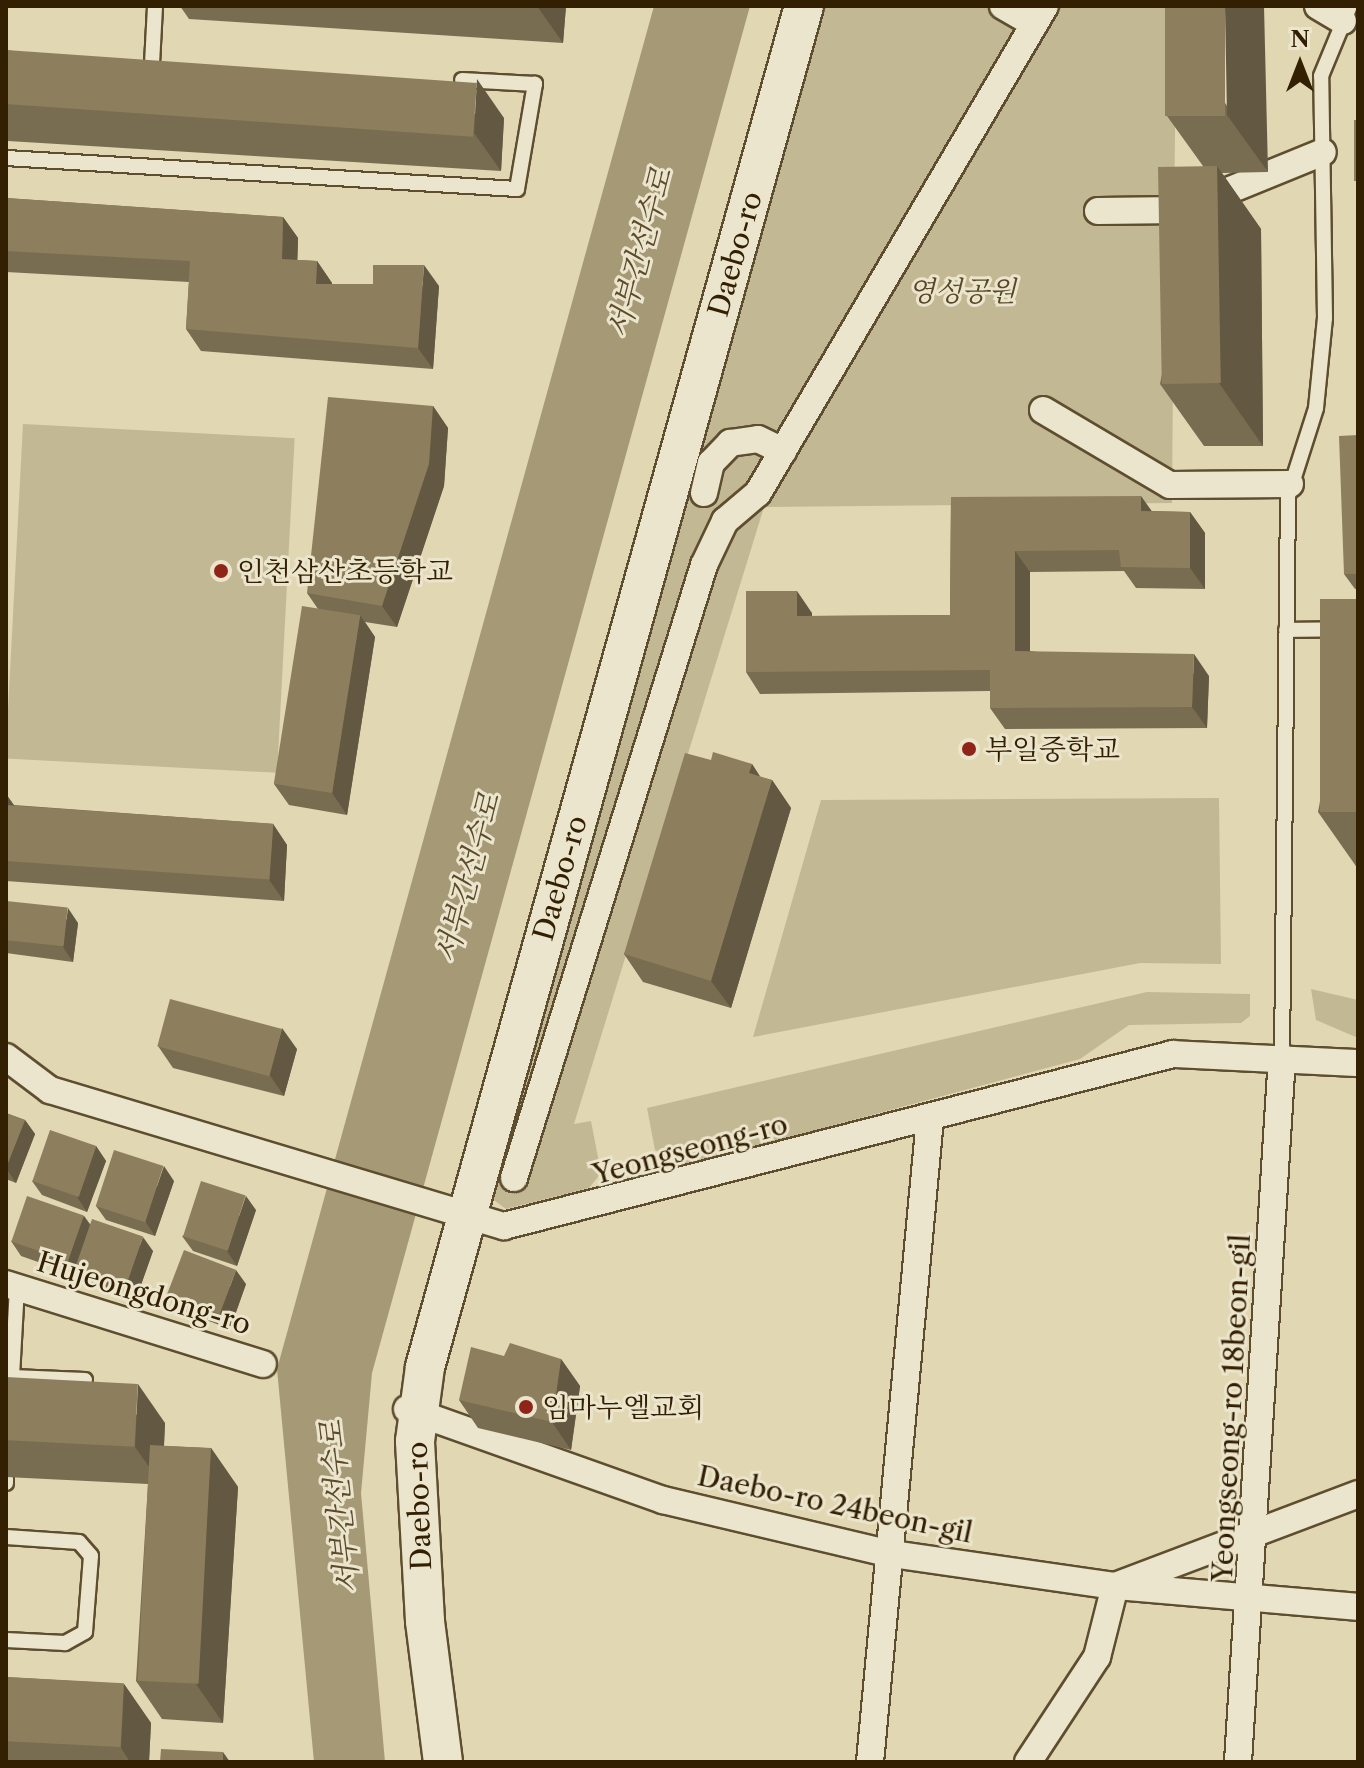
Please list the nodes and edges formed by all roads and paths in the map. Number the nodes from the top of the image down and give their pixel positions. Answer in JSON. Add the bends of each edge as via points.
{"nodes":[{"id":1,"x":155,"y":6,"type":"edge"},
{"id":2,"x":804,"y":6,"type":"edge"},
{"id":3,"x":1003,"y":6,"type":"edge"},
{"id":4,"x":1318,"y":6,"type":"edge"},
{"id":5,"x":1346,"y":14,"type":"edge"},
{"id":6,"x":1040,"y":15,"type":"edge"},
{"id":7,"x":168,"y":65,"type":"edge"},
{"id":8,"x":440,"y":79,"type":"edge"},
{"id":9,"x":1323,"y":152,"type":"junction"},
{"id":10,"x":6,"y":158,"type":"edge"},
{"id":11,"x":1098,"y":211,"type":"dead end"},
{"id":12,"x":1043,"y":410,"type":"dead end"},
{"id":13,"x":783,"y":451,"type":"junction"},
{"id":14,"x":1290,"y":484,"type":"junction"},
{"id":15,"x":758,"y":493,"type":"junction"},
{"id":16,"x":686,"y":494,"type":"junction"},
{"id":17,"x":1358,"y":629,"type":"edge"},
{"id":18,"x":1286,"y":630,"type":"junction"},
{"id":19,"x":6,"y":1057,"type":"edge"},
{"id":20,"x":1282,"y":1057,"type":"junction"},
{"id":21,"x":1358,"y":1063,"type":"edge"},
{"id":22,"x":930,"y":1119,"type":"junction"},
{"id":23,"x":514,"y":1178,"type":"dead end"},
{"id":24,"x":465,"y":1218,"type":"junction"},
{"id":25,"x":11,"y":1285,"type":"edge"},
{"id":26,"x":263,"y":1364,"type":"dead end"},
{"id":27,"x":12,"y":1377,"type":"junction"},
{"id":28,"x":85,"y":1380,"type":"edge"},
{"id":29,"x":410,"y":1410,"type":"junction"},
{"id":30,"x":10,"y":1414,"type":"edge"},
{"id":31,"x":1358,"y":1494,"type":"edge"},
{"id":32,"x":1253,"y":1528,"type":"junction"},
{"id":33,"x":6,"y":1537,"type":"edge"},
{"id":34,"x":892,"y":1554,"type":"junction"},
{"id":35,"x":1115,"y":1586,"type":"junction"},
{"id":36,"x":1254,"y":1597,"type":"junction"},
{"id":37,"x":1358,"y":1607,"type":"edge"},
{"id":38,"x":6,"y":1640,"type":"edge"},
{"id":39,"x":443,"y":1762,"type":"edge"},
{"id":40,"x":870,"y":1762,"type":"edge"},
{"id":41,"x":1028,"y":1762,"type":"edge"},
{"id":42,"x":1238,"y":1762,"type":"edge"}],
"edges":[{"from":1,"to":7,"type":"lane","via":[[145,63]]},
{"from":2,"to":16,"type":"street","name":"Daebo-ro"},
{"from":3,"to":6,"type":"street"},
{"from":4,"to":5,"type":"street"},
{"from":5,"to":9,"type":"lane","via":[[1321,76]]},
{"from":6,"to":13,"type":"street"},
{"from":8,"to":10,"type":"lane","via":[[535,84],[517,189]]},
{"from":9,"to":11,"type":"street","via":[[1181,210]]},
{"from":9,"to":14,"type":"lane","via":[[1324,333],[1316,408]]},
{"from":12,"to":14,"type":"street","via":[[1170,485]]},
{"from":13,"to":15,"type":"street"},
{"from":13,"to":16,"type":"street","via":[[758,439],[730,443]]},
{"from":14,"to":18,"type":"lane"},
{"from":15,"to":16,"type":"street"},
{"from":15,"to":23,"type":"street","via":[[725,521],[704,565]]},
{"from":16,"to":24,"type":"street","name":"Daebo-ro"},
{"from":17,"to":18,"type":"lane"},
{"from":18,"to":20,"type":"lane"},
{"from":19,"to":24,"type":"street","name":"Yeongseong-ro","via":[[50,1090]]},
{"from":20,"to":21,"type":"street","name":"Yeongseong-ro"},
{"from":20,"to":22,"type":"street","name":"Yeongseong-ro","via":[[1173,1054]]},
{"from":20,"to":32,"type":"street","name":"Yeongseong-ro 18beon-gil"},
{"from":22,"to":24,"type":"street","name":"Yeongseong-ro","via":[[522,1226]]},
{"from":22,"to":34,"type":"street"},
{"from":24,"to":29,"type":"street","name":"Daebo-ro"},
{"from":25,"to":26,"type":"street","name":"Hujeongdong-ro"},
{"from":25,"to":27,"type":"lane"},
{"from":27,"to":28,"type":"lane"},
{"from":27,"to":30,"type":"lane"},
{"from":29,"to":34,"type":"street","name":"Daebo-ro 24beon-gil","via":[[663,1500]]},
{"from":29,"to":39,"type":"street","name":"Daebo-ro","via":[[425,1621]]},
{"from":31,"to":32,"type":"street"},
{"from":32,"to":35,"type":"street"},
{"from":32,"to":36,"type":"street","name":"Yeongseong-ro 18beon-gil"},
{"from":33,"to":38,"type":"lane","via":[[79,1542],[91,1556],[85,1632],[65,1643]]},
{"from":34,"to":35,"type":"street","name":"Daebo-ro 24beon-gil"},
{"from":34,"to":40,"type":"street"},
{"from":35,"to":36,"type":"street","name":"Daebo-ro 24beon-gil"},
{"from":35,"to":41,"type":"street","via":[[1097,1657]]},
{"from":36,"to":37,"type":"street","name":"Daebo-ro 24beon-gil"},
{"from":36,"to":42,"type":"street","name":"Yeongseong-ro 18beon-gil"}]}
